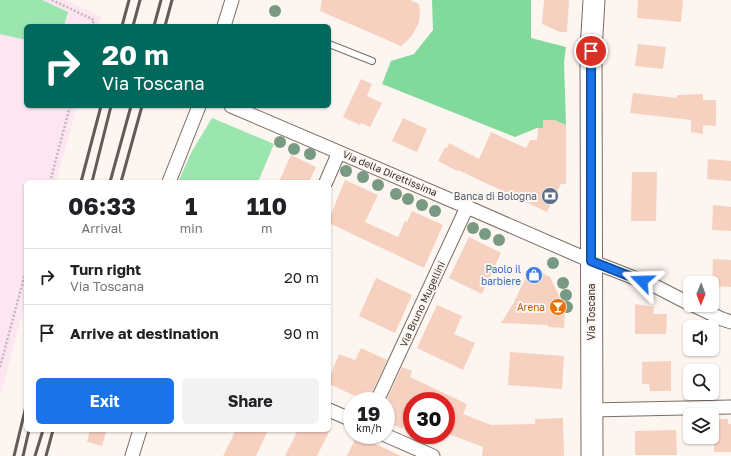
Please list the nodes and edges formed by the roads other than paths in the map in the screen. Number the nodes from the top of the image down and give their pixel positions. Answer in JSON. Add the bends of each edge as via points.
{"nodes":[{"id":1,"x":232,"y":0,"type":"edge"},
{"id":2,"x":594,"y":0,"type":"edge"},
{"id":3,"x":225,"y":24,"type":"edge"},
{"id":4,"x":331,"y":45,"type":"edge"},
{"id":5,"x":372,"y":61,"type":"dead end"},
{"id":6,"x":198,"y":108,"type":"edge"},
{"id":7,"x":237,"y":108,"type":"edge"},
{"id":8,"x":339,"y":152,"type":"junction"},
{"id":9,"x":170,"y":180,"type":"edge"},
{"id":10,"x":327,"y":180,"type":"edge"},
{"id":11,"x":467,"y":207,"type":"junction"},
{"id":12,"x":591,"y":261,"type":"junction"},
{"id":13,"x":683,"y":300,"type":"edge"},
{"id":14,"x":708,"y":312,"type":"edge"},
{"id":15,"x":731,"y":322,"type":"edge"},
{"id":16,"x":381,"y":392,"type":"edge"},
{"id":17,"x":731,"y":407,"type":"edge"},
{"id":18,"x":591,"y":410,"type":"junction"},
{"id":19,"x":331,"y":411,"type":"edge"},
{"id":20,"x":343,"y":416,"type":"edge"},
{"id":21,"x":139,"y":432,"type":"edge"},
{"id":22,"x":395,"y":439,"type":"edge"},
{"id":23,"x":132,"y":456,"type":"edge"},
{"id":24,"x":433,"y":456,"type":"edge"},
{"id":25,"x":592,"y":456,"type":"edge"}],
"edges":[{"from":1,"to":3,"type":"street"},
{"from":2,"to":12,"type":"main road","name":"Via Toscana","via":[[591,51]]},
{"from":4,"to":5,"type":"lane"},
{"from":6,"to":9,"type":"street"},
{"from":7,"to":8,"type":"street","name":"Via della Direttissima"},
{"from":8,"to":10,"type":"street"},
{"from":8,"to":11,"type":"street","name":"Via della Direttissima"},
{"from":11,"to":12,"type":"street","name":"Via della Direttissima"},
{"from":11,"to":16,"type":"street","name":"Via Bruno Mugellini"},
{"from":12,"to":13,"type":"street","name":"Via della Direttissima","via":[[655,286]]},
{"from":12,"to":18,"type":"main road","name":"Via Toscana"},
{"from":14,"to":15,"type":"street"},
{"from":17,"to":18,"type":"street"},
{"from":18,"to":25,"type":"main road","name":"Via Toscana"},
{"from":19,"to":20,"type":"street"},
{"from":21,"to":23,"type":"street"},
{"from":22,"to":24,"type":"street"}]}
